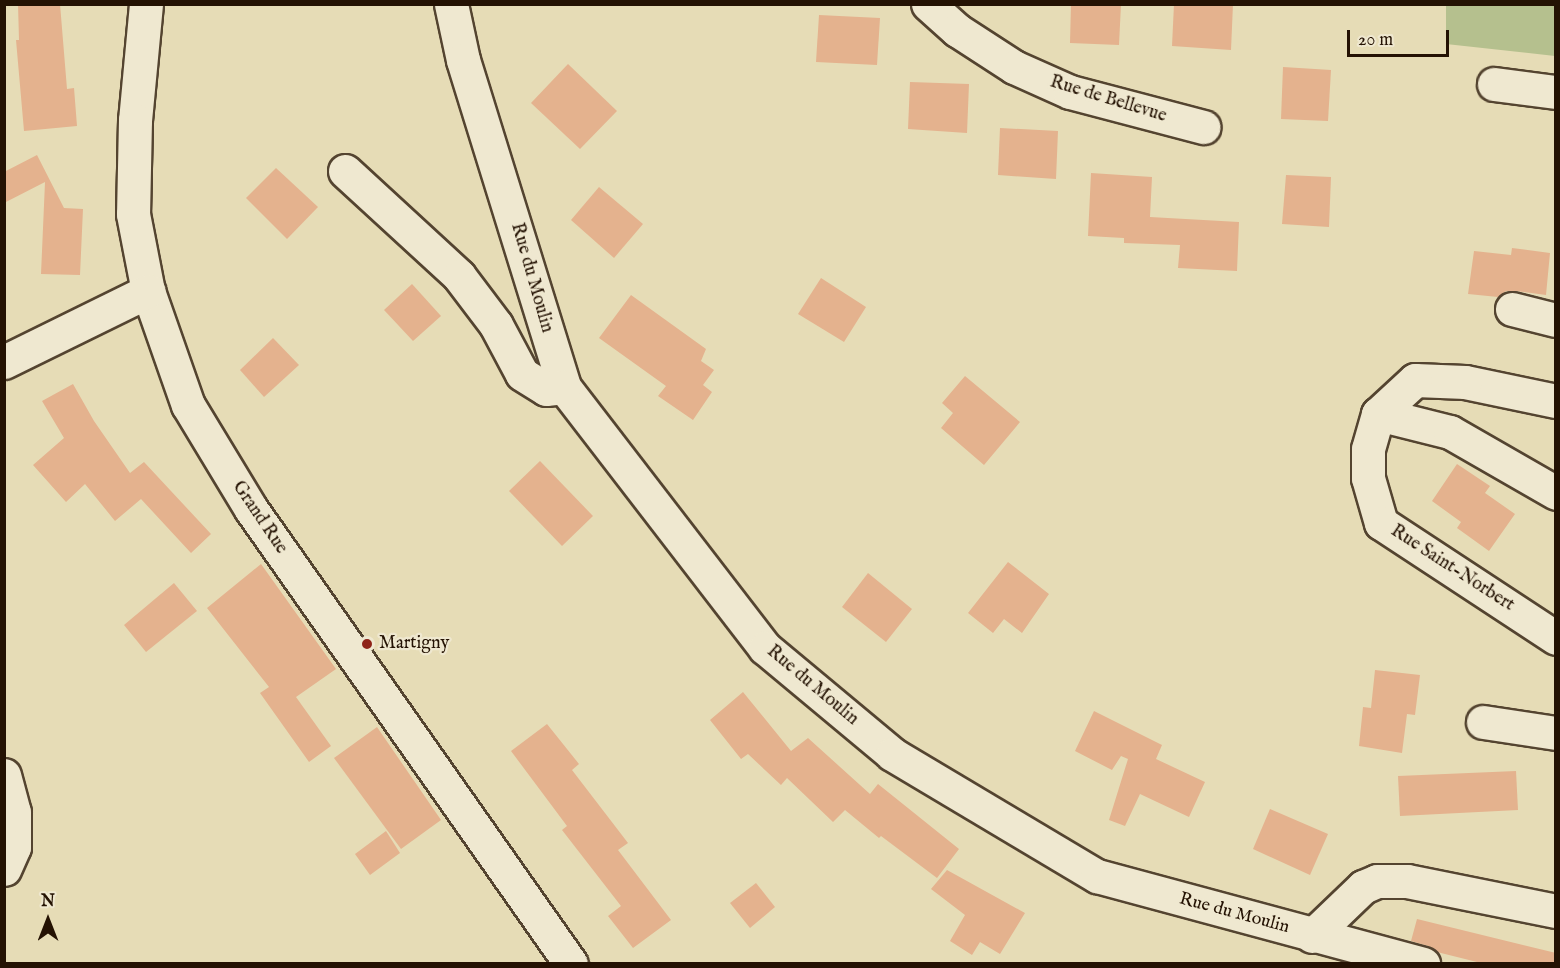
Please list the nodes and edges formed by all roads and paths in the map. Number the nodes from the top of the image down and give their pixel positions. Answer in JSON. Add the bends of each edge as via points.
{"nodes":[{"id":1,"x":146,"y":4,"type":"edge"},
{"id":2,"x":451,"y":4,"type":"edge"},
{"id":3,"x":928,"y":4,"type":"edge"},
{"id":4,"x":1494,"y":84,"type":"dead end"},
{"id":5,"x":1556,"y":92,"type":"edge"},
{"id":6,"x":1203,"y":127,"type":"dead end"},
{"id":7,"x":345,"y":171,"type":"dead end"},
{"id":8,"x":148,"y":291,"type":"junction"},
{"id":9,"x":1512,"y":309,"type":"dead end"},
{"id":10,"x":1556,"y":320,"type":"edge"},
{"id":11,"x":4,"y":362,"type":"edge"},
{"id":12,"x":564,"y":387,"type":"junction"},
{"id":13,"x":1556,"y":401,"type":"edge"},
{"id":14,"x":1378,"y":414,"type":"junction"},
{"id":15,"x":1556,"y":493,"type":"edge"},
{"id":16,"x":1556,"y":638,"type":"edge"},
{"id":17,"x":1484,"y":722,"type":"dead end"},
{"id":18,"x":1556,"y":734,"type":"edge"},
{"id":19,"x":4,"y":774,"type":"edge"},
{"id":20,"x":4,"y":869,"type":"edge"},
{"id":21,"x":1556,"y":911,"type":"edge"},
{"id":22,"x":1312,"y":936,"type":"junction"},
{"id":23,"x":571,"y":963,"type":"edge"},
{"id":24,"x":1423,"y":963,"type":"edge"}],
"edges":[{"from":1,"to":8,"type":"street","name":"Grand Rue","via":[[135,120],[133,214]]},
{"from":2,"to":12,"type":"street","name":"Rue du Moulin","via":[[463,60]]},
{"from":3,"to":6,"type":"street","name":"Rue de Bellevue","via":[[957,30],[1032,76],[1070,92]]},
{"from":4,"to":5,"type":"street"},
{"from":7,"to":12,"type":"street","via":[[459,276],[496,325],[522,374],[546,389]]},
{"from":8,"to":11,"type":"street"},
{"from":8,"to":23,"type":"street","name":"Grand Rue","via":[[188,405],[251,509]]},
{"from":9,"to":10,"type":"street"},
{"from":12,"to":22,"type":"street","name":"Rue du Moulin","via":[[765,648],[892,754],[1097,876]]},
{"from":13,"to":14,"type":"street","via":[[1465,382],[1415,380]]},
{"from":14,"to":15,"type":"street","via":[[1450,432]]},
{"from":14,"to":16,"type":"street","name":"Rue Saint-Norbert","via":[[1368,449],[1368,478],[1381,523]]},
{"from":17,"to":18,"type":"street"},
{"from":19,"to":20,"type":"street","via":[[14,812],[14,847]]},
{"from":21,"to":22,"type":"street","via":[[1407,881],[1377,882],[1363,886]]},
{"from":22,"to":24,"type":"street","name":"Rue du Moulin"}]}
